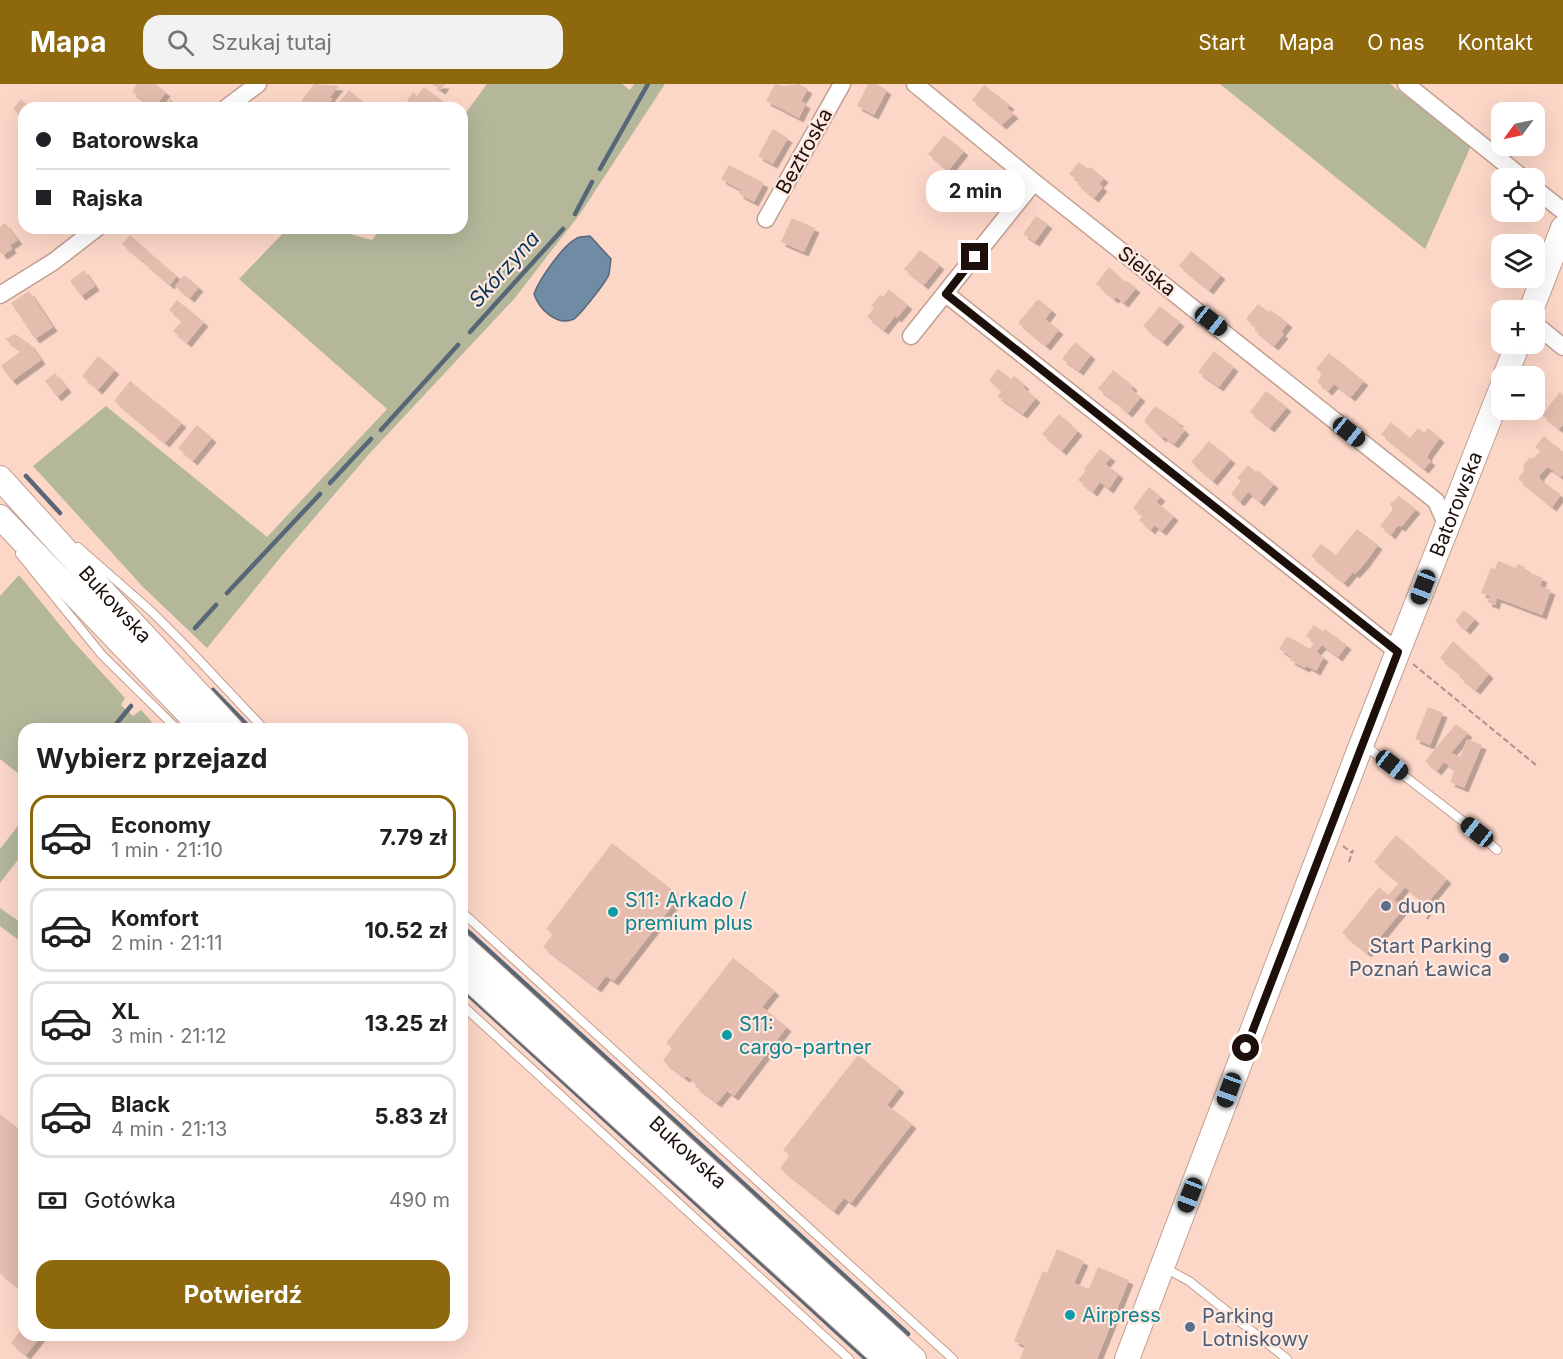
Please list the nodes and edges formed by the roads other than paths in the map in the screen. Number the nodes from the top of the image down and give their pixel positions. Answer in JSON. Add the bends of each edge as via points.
{"nodes":[{"id":1,"x":258,"y":84,"type":"edge"},
{"id":2,"x":842,"y":84,"type":"edge"},
{"id":3,"x":915,"y":84,"type":"edge"},
{"id":4,"x":1406,"y":84,"type":"edge"},
{"id":5,"x":234,"y":102,"type":"edge"},
{"id":6,"x":1511,"y":168,"type":"edge"},
{"id":7,"x":1034,"y":182,"type":"junction"},
{"id":8,"x":1545,"y":197,"type":"edge"},
{"id":9,"x":1563,"y":211,"type":"edge"},
{"id":10,"x":766,"y":219,"type":"dead end"},
{"id":11,"x":1563,"y":228,"type":"edge"},
{"id":12,"x":89,"y":234,"type":"edge"},
{"id":13,"x":946,"y":294,"type":"junction"},
{"id":14,"x":0,"y":295,"type":"edge"},
{"id":15,"x":1535,"y":300,"type":"edge"},
{"id":16,"x":1545,"y":332,"type":"edge"},
{"id":17,"x":911,"y":336,"type":"dead end"},
{"id":18,"x":1563,"y":347,"type":"edge"},
{"id":19,"x":1491,"y":409,"type":"edge"},
{"id":20,"x":0,"y":478,"type":"edge"},
{"id":21,"x":1447,"y":499,"type":"junction"},
{"id":22,"x":0,"y":517,"type":"edge"},
{"id":23,"x":45,"y":529,"type":"junction"},
{"id":24,"x":1398,"y":652,"type":"junction"},
{"id":25,"x":171,"y":723,"type":"edge"},
{"id":26,"x":197,"y":723,"type":"edge"},
{"id":27,"x":225,"y":723,"type":"edge"},
{"id":28,"x":258,"y":723,"type":"edge"},
{"id":29,"x":1362,"y":743,"type":"junction"},
{"id":30,"x":1497,"y":850,"type":"dead end"},
{"id":31,"x":468,"y":917,"type":"edge"},
{"id":32,"x":468,"y":952,"type":"edge"},
{"id":33,"x":468,"y":977,"type":"edge"},
{"id":34,"x":468,"y":1010,"type":"edge"},
{"id":35,"x":1163,"y":1267,"type":"junction"},
{"id":36,"x":908,"y":1358,"type":"edge"},
{"id":37,"x":849,"y":1359,"type":"edge"},
{"id":38,"x":953,"y":1359,"type":"edge"},
{"id":39,"x":1127,"y":1359,"type":"edge"},
{"id":40,"x":1287,"y":1359,"type":"edge"}],
"edges":[{"from":1,"to":5,"type":"street"},
{"from":2,"to":10,"type":"street","name":"Beztroska"},
{"from":3,"to":7,"type":"street","name":"Sielska"},
{"from":4,"to":6,"type":"street"},
{"from":7,"to":13,"type":"street"},
{"from":7,"to":21,"type":"street","name":"Sielska"},
{"from":8,"to":9,"type":"street"},
{"from":11,"to":15,"type":"main road"},
{"from":12,"to":14,"type":"street"},
{"from":13,"to":17,"type":"street"},
{"from":13,"to":24,"type":"street"},
{"from":16,"to":18,"type":"street"},
{"from":19,"to":21,"type":"main road","name":"Batorowska"},
{"from":20,"to":23,"type":"main road","name":"Bukowska"},
{"from":21,"to":24,"type":"main road","name":"Batorowska","via":[[1447,526]]},
{"from":22,"to":25,"type":"lane","via":[[14,546],[102,655]]},
{"from":22,"to":26,"type":"main road","name":"Bukowska"},
{"from":23,"to":27,"type":"main road","name":"Bukowska"},
{"from":23,"to":28,"type":"lane","via":[[61,532],[152,612]]},
{"from":24,"to":29,"type":"main road","name":"Batorowska"},
{"from":29,"to":30,"type":"lane"},
{"from":29,"to":35,"type":"main road","name":"Batorowska"},
{"from":31,"to":38,"type":"lane"},
{"from":32,"to":36,"type":"main road","name":"Bukowska"},
{"from":33,"to":36,"type":"main road","name":"Bukowska"},
{"from":34,"to":37,"type":"lane"},
{"from":35,"to":39,"type":"main road","name":"Batorowska"},
{"from":35,"to":40,"type":"lane","via":[[1189,1281]]}]}
